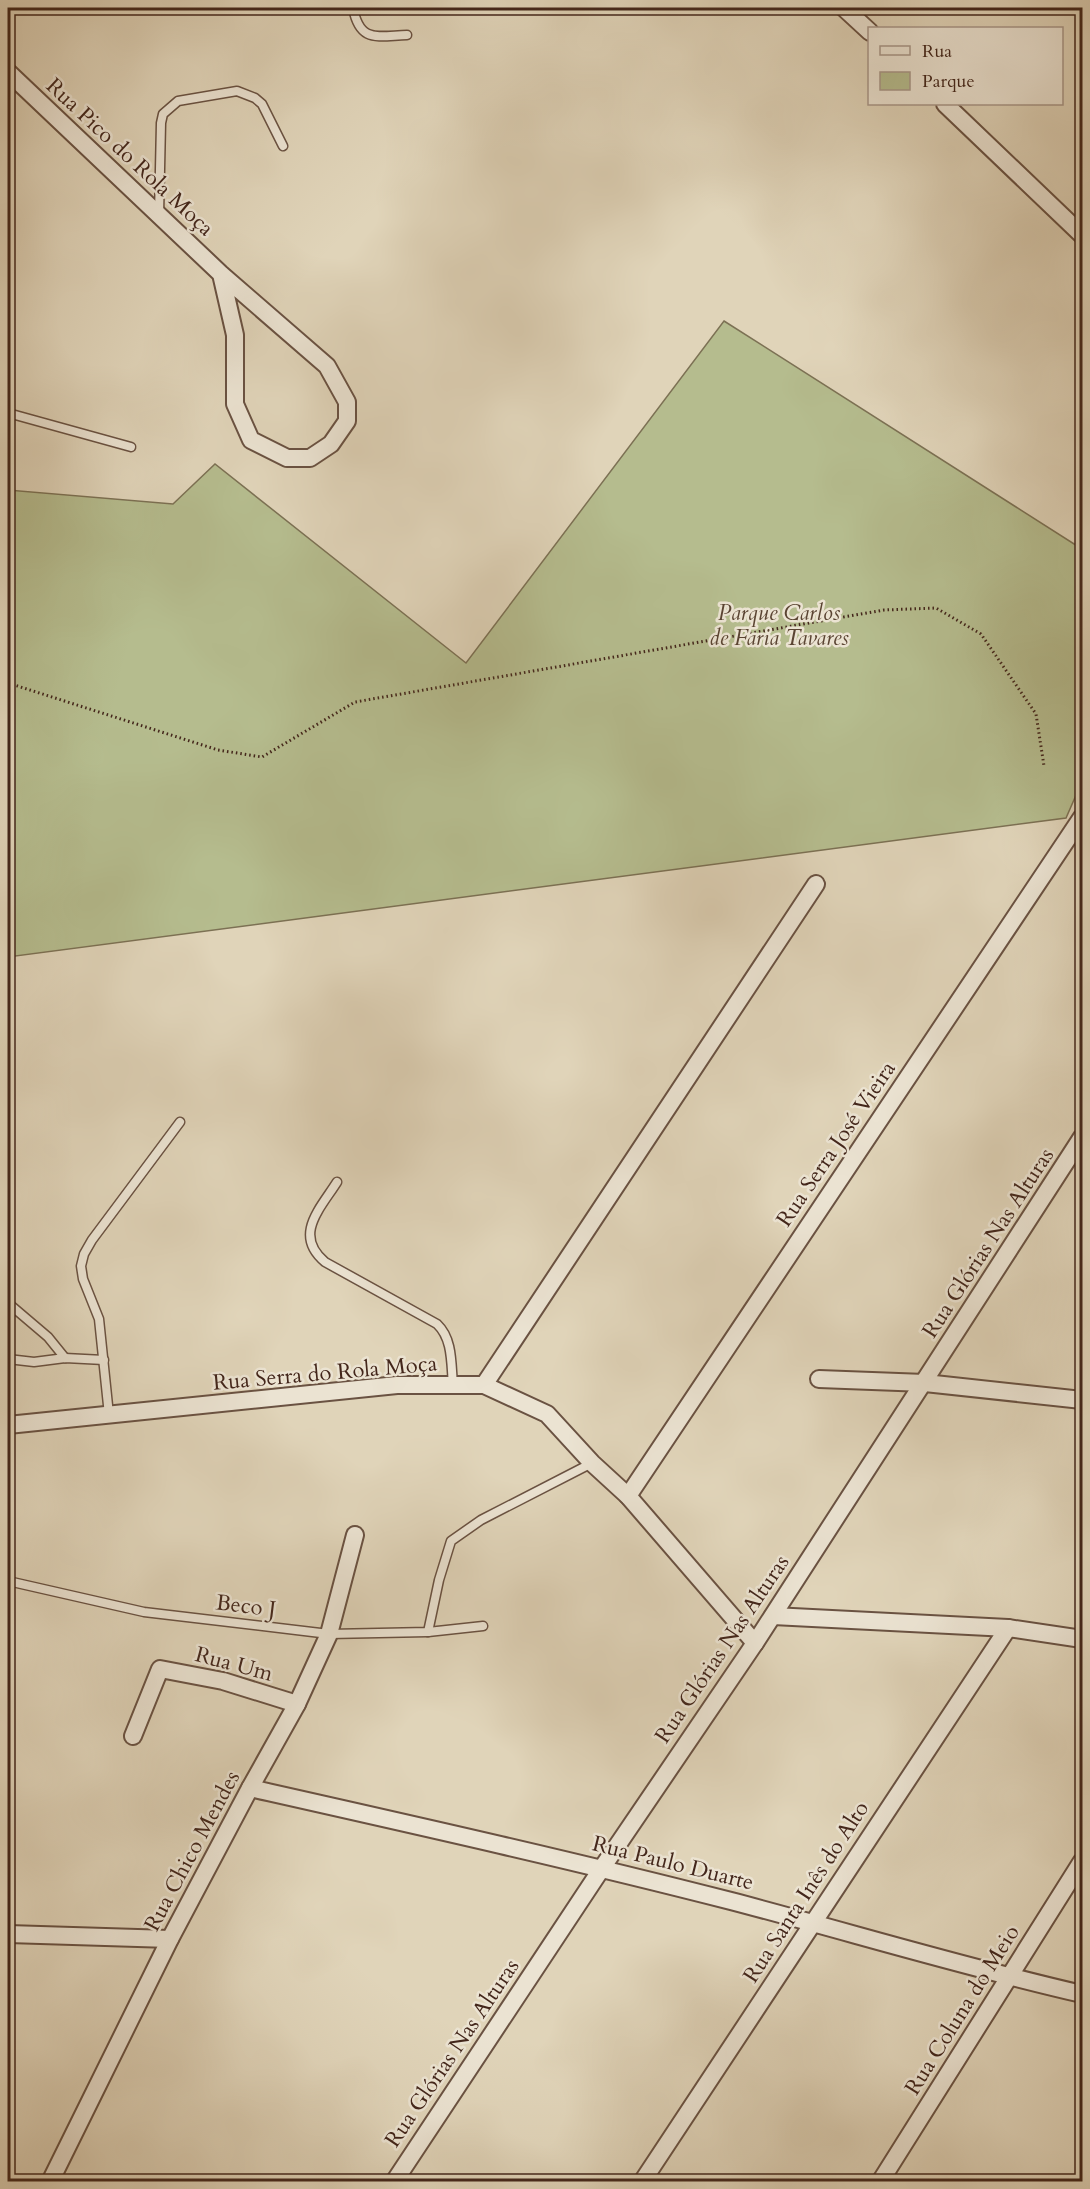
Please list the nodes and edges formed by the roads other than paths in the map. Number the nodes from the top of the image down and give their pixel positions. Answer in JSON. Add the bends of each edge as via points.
{"nodes":[{"id":1,"x":353,"y":8,"type":"edge"},
{"id":2,"x":844,"y":8,"type":"edge"},
{"id":3,"x":868,"y":30,"type":"edge"},
{"id":4,"x":407,"y":35,"type":"dead end"},
{"id":5,"x":8,"y":72,"type":"edge"},
{"id":6,"x":946,"y":105,"type":"edge"},
{"id":7,"x":283,"y":146,"type":"dead end"},
{"id":8,"x":159,"y":215,"type":"junction"},
{"id":9,"x":1083,"y":235,"type":"edge"},
{"id":10,"x":221,"y":274,"type":"junction"},
{"id":11,"x":8,"y":413,"type":"edge"},
{"id":12,"x":131,"y":447,"type":"dead end"},
{"id":13,"x":1083,"y":817,"type":"edge"},
{"id":14,"x":816,"y":884,"type":"dead end"},
{"id":15,"x":180,"y":1122,"type":"dead end"},
{"id":16,"x":1083,"y":1137,"type":"edge"},
{"id":17,"x":337,"y":1182,"type":"dead end"},
{"id":18,"x":8,"y":1303,"type":"edge"},
{"id":19,"x":65,"y":1358,"type":"junction"},
{"id":20,"x":8,"y":1359,"type":"edge"},
{"id":21,"x":104,"y":1360,"type":"junction"},
{"id":22,"x":819,"y":1379,"type":"dead end"},
{"id":23,"x":925,"y":1383,"type":"junction"},
{"id":24,"x":453,"y":1385,"type":"junction"},
{"id":25,"x":483,"y":1385,"type":"junction"},
{"id":26,"x":1083,"y":1400,"type":"edge"},
{"id":27,"x":109,"y":1415,"type":"junction"},
{"id":28,"x":8,"y":1425,"type":"edge"},
{"id":29,"x":592,"y":1463,"type":"junction"},
{"id":30,"x":628,"y":1496,"type":"junction"},
{"id":31,"x":356,"y":1535,"type":"dead end"},
{"id":32,"x":8,"y":1581,"type":"edge"},
{"id":33,"x":772,"y":1616,"type":"junction"},
{"id":34,"x":483,"y":1626,"type":"dead end"},
{"id":35,"x":1008,"y":1629,"type":"junction"},
{"id":36,"x":428,"y":1632,"type":"junction"},
{"id":37,"x":329,"y":1634,"type":"junction"},
{"id":38,"x":1083,"y":1639,"type":"edge"},
{"id":39,"x":755,"y":1643,"type":"junction"},
{"id":40,"x":297,"y":1704,"type":"junction"},
{"id":41,"x":133,"y":1736,"type":"dead end"},
{"id":42,"x":249,"y":1788,"type":"junction"},
{"id":43,"x":1083,"y":1861,"type":"edge"},
{"id":44,"x":602,"y":1868,"type":"junction"},
{"id":45,"x":812,"y":1922,"type":"junction"},
{"id":46,"x":8,"y":1934,"type":"edge"},
{"id":47,"x":170,"y":1939,"type":"junction"},
{"id":48,"x":1010,"y":1978,"type":"junction"},
{"id":49,"x":1083,"y":1994,"type":"edge"},
{"id":50,"x":50,"y":2181,"type":"edge"},
{"id":51,"x":394,"y":2181,"type":"edge"},
{"id":52,"x":642,"y":2181,"type":"edge"},
{"id":53,"x":880,"y":2181,"type":"edge"}],
"edges":[{"from":1,"to":4,"type":"lane","via":[[356,24],[364,32],[374,36]]},
{"from":2,"to":3,"type":"street"},
{"from":5,"to":8,"type":"street","name":"Rua Pico do Rola Moça"},
{"from":6,"to":9,"type":"street"},
{"from":7,"to":8,"type":"lane","via":[[262,104],[247,94],[237,91],[178,101],[163,114],[161,123]]},
{"from":8,"to":10,"type":"street","name":"Rua Pico do Rola Moça"},
{"from":10,"to":10,"type":"street","name":"Rua Pico do Rola Moça","via":[[327,366],[347,402],[347,421],[331,444],[310,458],[287,458],[251,440],[236,404],[235,335]]},
{"from":11,"to":12,"type":"lane"},
{"from":13,"to":30,"type":"street","name":"Rua Serra José Vieira"},
{"from":14,"to":25,"type":"street"},
{"from":15,"to":21,"type":"lane","via":[[84,1254],[83,1279],[99,1319]]},
{"from":16,"to":23,"type":"street","name":"Rua Glórias Nas Alturas"},
{"from":17,"to":24,"type":"lane","via":[[311,1223],[310,1243],[315,1254],[444,1330]]},
{"from":18,"to":19,"type":"lane","via":[[48,1337]]},
{"from":19,"to":20,"type":"lane","via":[[34,1362]]},
{"from":19,"to":21,"type":"lane"},
{"from":21,"to":27,"type":"lane"},
{"from":22,"to":23,"type":"street"},
{"from":23,"to":26,"type":"street"},
{"from":23,"to":33,"type":"street","name":"Rua Glórias Nas Alturas"},
{"from":24,"to":25,"type":"street","name":"Rua Serra do Rola Moça"},
{"from":24,"to":27,"type":"street","name":"Rua Serra do Rola Moça","via":[[397,1385]]},
{"from":25,"to":29,"type":"street","name":"Rua Serra do Rola Moça","via":[[547,1414]]},
{"from":27,"to":28,"type":"street","name":"Rua Serra do Rola Moça"},
{"from":29,"to":30,"type":"street","name":"Rua Serra do Rola Moça"},
{"from":29,"to":36,"type":"lane","via":[[481,1520],[451,1541]]},
{"from":30,"to":39,"type":"street","name":"Rua Serra do Rola Moça"},
{"from":31,"to":37,"type":"street","name":"Rua Chico Mendes"},
{"from":32,"to":37,"type":"lane","name":"Beco J","via":[[144,1612]]},
{"from":33,"to":35,"type":"street"},
{"from":33,"to":39,"type":"street","name":"Rua Glórias Nas Alturas"},
{"from":34,"to":36,"type":"lane","name":"Beco J"},
{"from":35,"to":38,"type":"street"},
{"from":35,"to":45,"type":"street","name":"Rua Santa Inês do Alto"},
{"from":36,"to":37,"type":"lane","name":"Beco J"},
{"from":37,"to":40,"type":"street","name":"Rua Chico Mendes"},
{"from":39,"to":44,"type":"street","name":"Rua Glórias Nas Alturas"},
{"from":40,"to":41,"type":"street","name":"Rua Um","via":[[223,1681],[160,1669]]},
{"from":40,"to":42,"type":"street","name":"Rua Chico Mendes"},
{"from":42,"to":44,"type":"street","name":"Rua Paulo Duarte"},
{"from":42,"to":47,"type":"street","name":"Rua Chico Mendes"},
{"from":43,"to":48,"type":"street","name":"Rua Coluna do Meio"},
{"from":44,"to":45,"type":"street","name":"Rua Paulo Duarte"},
{"from":44,"to":51,"type":"street","name":"Rua Glórias Nas Alturas"},
{"from":45,"to":48,"type":"street","name":"Rua Paulo Duarte"},
{"from":45,"to":52,"type":"street","name":"Rua Santa Inês do Alto"},
{"from":46,"to":47,"type":"street"},
{"from":47,"to":50,"type":"street","name":"Rua Chico Mendes"},
{"from":48,"to":49,"type":"street","name":"Rua Paulo Duarte"},
{"from":48,"to":53,"type":"street","name":"Rua Coluna do Meio"}]}
